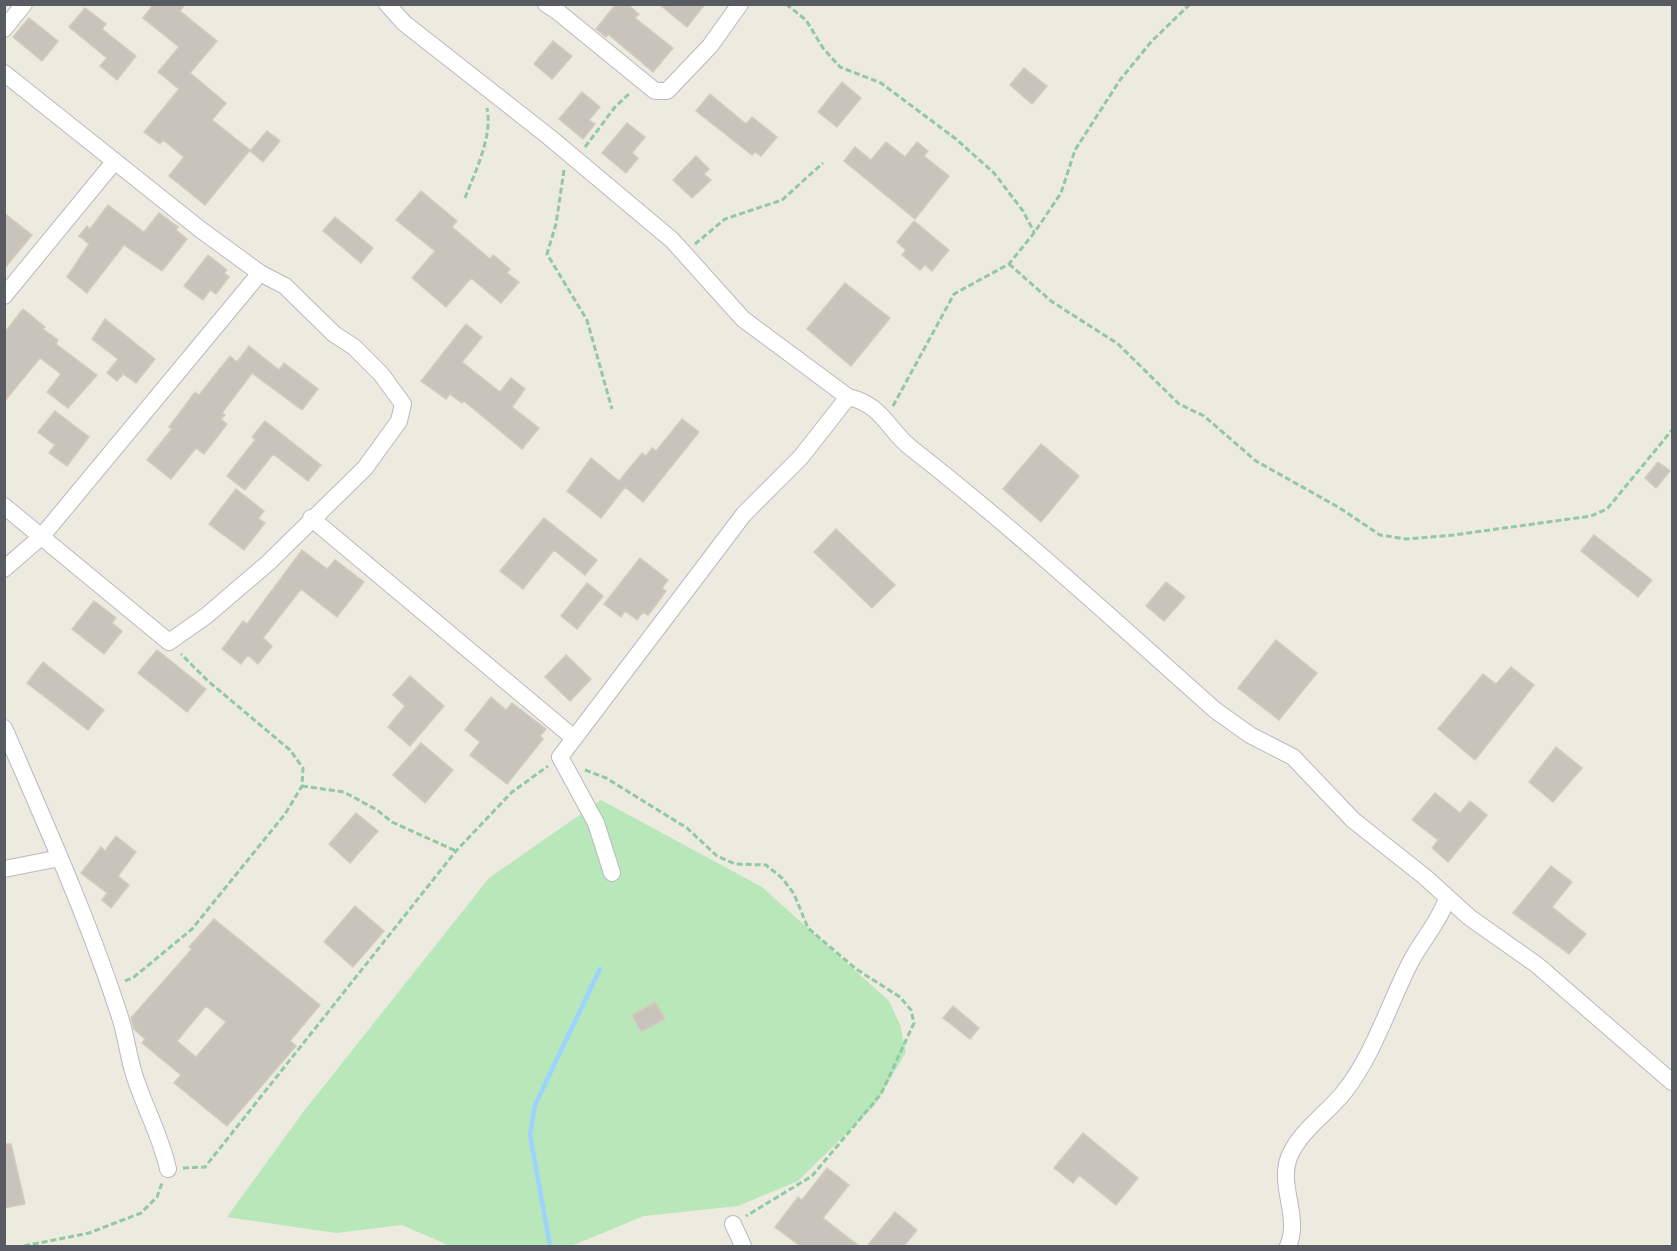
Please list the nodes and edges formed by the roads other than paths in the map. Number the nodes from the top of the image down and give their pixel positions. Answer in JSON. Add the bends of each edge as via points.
{"nodes":[{"id":1,"x":24,"y":4,"type":"edge"},
{"id":2,"x":387,"y":4,"type":"edge"},
{"id":3,"x":546,"y":4,"type":"edge"},
{"id":4,"x":740,"y":4,"type":"edge"},
{"id":5,"x":4,"y":29,"type":"edge"},
{"id":6,"x":4,"y":73,"type":"edge"},
{"id":7,"x":114,"y":162,"type":"junction"},
{"id":8,"x":260,"y":273,"type":"junction"},
{"id":9,"x":4,"y":296,"type":"edge"},
{"id":10,"x":848,"y":398,"type":"junction"},
{"id":11,"x":4,"y":506,"type":"edge"},
{"id":12,"x":311,"y":518,"type":"junction"},
{"id":13,"x":42,"y":536,"type":"junction"},
{"id":14,"x":4,"y":568,"type":"edge"},
{"id":15,"x":4,"y":728,"type":"edge"},
{"id":16,"x":574,"y":738,"type":"junction"},
{"id":17,"x":60,"y":858,"type":"junction"},
{"id":18,"x":4,"y":869,"type":"edge"},
{"id":19,"x":612,"y":873,"type":"dead end"},
{"id":20,"x":1447,"y":898,"type":"junction"},
{"id":21,"x":1672,"y":1082,"type":"edge"},
{"id":22,"x":168,"y":1168,"type":"road end"},
{"id":23,"x":733,"y":1224,"type":"road end"},
{"id":24,"x":743,"y":1246,"type":"edge"},
{"id":25,"x":1288,"y":1246,"type":"edge"}],
"edges":[{"from":1,"to":5,"type":"street"},
{"from":2,"to":10,"type":"street","via":[[404,23],[571,156],[684,253],[743,319]]},
{"from":3,"to":4,"type":"street","via":[[655,90],[666,91],[710,46]]},
{"from":6,"to":7,"type":"street"},
{"from":7,"to":8,"type":"street"},
{"from":7,"to":9,"type":"street"},
{"from":8,"to":12,"type":"street","via":[[285,286],[334,334],[354,347],[403,404],[399,422],[365,468]]},
{"from":8,"to":13,"type":"street"},
{"from":10,"to":16,"type":"street","via":[[801,457],[744,514]]},
{"from":10,"to":20,"type":"street","via":[[861,400],[885,417],[908,446],[993,513],[1215,710],[1250,735],[1293,757],[1353,820]]},
{"from":11,"to":13,"type":"street"},
{"from":12,"to":13,"type":"street","via":[[268,563],[169,642]]},
{"from":12,"to":16,"type":"street"},
{"from":13,"to":14,"type":"street"},
{"from":15,"to":17,"type":"street"},
{"from":16,"to":19,"type":"street","via":[[560,757],[596,823]]},
{"from":17,"to":18,"type":"street"},
{"from":17,"to":22,"type":"street","via":[[121,1018],[134,1074]]},
{"from":20,"to":21,"type":"street","via":[[1537,965]]},
{"from":20,"to":25,"type":"street","via":[[1442,913],[1410,963],[1357,1074],[1307,1130],[1288,1159],[1286,1177],[1293,1226]]},
{"from":23,"to":24,"type":"street"}]}
